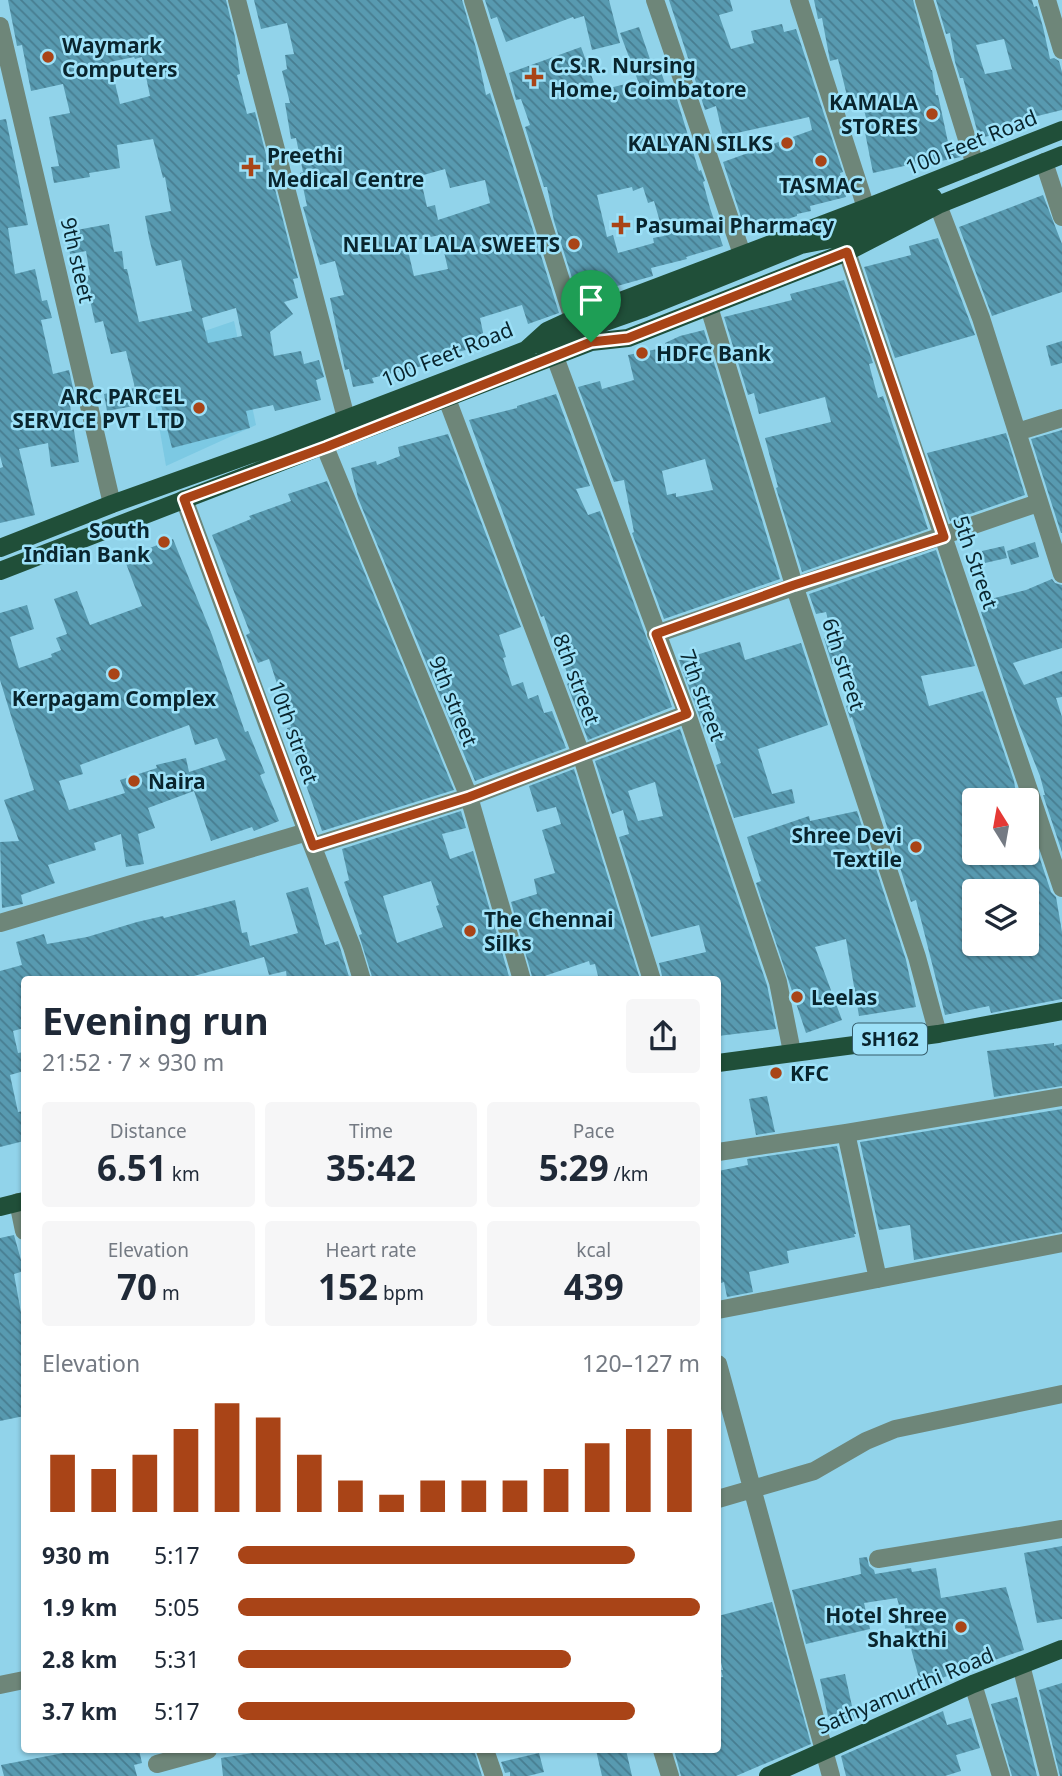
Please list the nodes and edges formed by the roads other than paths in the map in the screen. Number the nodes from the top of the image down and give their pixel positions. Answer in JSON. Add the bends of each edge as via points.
{"nodes":[{"id":1,"x":237,"y":0,"type":"edge"},
{"id":2,"x":473,"y":0,"type":"edge"},
{"id":3,"x":655,"y":0,"type":"edge"},
{"id":4,"x":800,"y":0,"type":"edge"},
{"id":5,"x":924,"y":0,"type":"edge"},
{"id":6,"x":1047,"y":0,"type":"edge"},
{"id":7,"x":0,"y":26,"type":"edge"},
{"id":8,"x":1062,"y":50,"type":"edge"},
{"id":9,"x":1062,"y":130,"type":"edge"},
{"id":10,"x":1062,"y":143,"type":"edge"},
{"id":11,"x":1062,"y":155,"type":"edge"},
{"id":12,"x":1044,"y":162,"type":"junction"},
{"id":13,"x":975,"y":165,"type":"junction"},
{"id":14,"x":939,"y":205,"type":"junction"},
{"id":15,"x":866,"y":208,"type":"junction"},
{"id":16,"x":1062,"y":217,"type":"edge"},
{"id":17,"x":832,"y":239,"type":"junction"},
{"id":18,"x":847,"y":252,"type":"junction"},
{"id":19,"x":742,"y":254,"type":"junction"},
{"id":20,"x":709,"y":307,"type":"junction"},
{"id":21,"x":582,"y":331,"type":"junction"},
{"id":22,"x":555,"y":357,"type":"junction"},
{"id":23,"x":447,"y":399,"type":"junction"},
{"id":24,"x":346,"y":418,"type":"junction"},
{"id":25,"x":1062,"y":418,"type":"edge"},
{"id":26,"x":1017,"y":432,"type":"junction"},
{"id":27,"x":326,"y":447,"type":"junction"},
{"id":28,"x":184,"y":499,"type":"junction"},
{"id":29,"x":1038,"y":503,"type":"junction"},
{"id":30,"x":112,"y":504,"type":"junction"},
{"id":31,"x":944,"y":537,"type":"junction"},
{"id":32,"x":0,"y":548,"type":"edge"},
{"id":33,"x":0,"y":571,"type":"edge"},
{"id":34,"x":1062,"y":574,"type":"edge"},
{"id":35,"x":794,"y":585,"type":"junction"},
{"id":36,"x":656,"y":634,"type":"junction"},
{"id":37,"x":687,"y":714,"type":"junction"},
{"id":38,"x":581,"y":754,"type":"junction"},
{"id":39,"x":469,"y":797,"type":"junction"},
{"id":40,"x":310,"y":839,"type":"junction"},
{"id":41,"x":1062,"y":888,"type":"edge"},
{"id":42,"x":0,"y":923,"type":"edge"},
{"id":43,"x":361,"y":976,"type":"edge"},
{"id":44,"x":521,"y":976,"type":"edge"},
{"id":45,"x":651,"y":976,"type":"edge"},
{"id":46,"x":1062,"y":1011,"type":"edge"},
{"id":47,"x":938,"y":1034,"type":"junction"},
{"id":48,"x":792,"y":1052,"type":"junction"},
{"id":49,"x":721,"y":1063,"type":"edge"},
{"id":50,"x":1062,"y":1097,"type":"edge"},
{"id":51,"x":846,"y":1133,"type":"junction"},
{"id":52,"x":721,"y":1152,"type":"edge"},
{"id":53,"x":21,"y":1202,"type":"edge"},
{"id":54,"x":0,"y":1207,"type":"edge"},
{"id":55,"x":1062,"y":1243,"type":"edge"},
{"id":56,"x":878,"y":1279,"type":"junction"},
{"id":57,"x":721,"y":1309,"type":"edge"},
{"id":58,"x":721,"y":1375,"type":"edge"},
{"id":59,"x":1062,"y":1394,"type":"edge"},
{"id":60,"x":752,"y":1490,"type":"junction"},
{"id":61,"x":721,"y":1498,"type":"edge"},
{"id":62,"x":1062,"y":1529,"type":"edge"},
{"id":63,"x":878,"y":1559,"type":"dead end"},
{"id":64,"x":1062,"y":1649,"type":"edge"},
{"id":65,"x":1021,"y":1665,"type":"junction"},
{"id":66,"x":21,"y":1681,"type":"edge"},
{"id":67,"x":973,"y":1684,"type":"junction"},
{"id":68,"x":0,"y":1685,"type":"edge"},
{"id":69,"x":823,"y":1750,"type":"junction"},
{"id":70,"x":196,"y":1753,"type":"edge"},
{"id":71,"x":486,"y":1753,"type":"edge"},
{"id":72,"x":663,"y":1753,"type":"edge"},
{"id":73,"x":156,"y":1763,"type":"edge"},
{"id":74,"x":494,"y":1776,"type":"edge"},
{"id":75,"x":670,"y":1776,"type":"edge"},
{"id":76,"x":768,"y":1776,"type":"edge"},
{"id":77,"x":831,"y":1776,"type":"edge"},
{"id":78,"x":1001,"y":1776,"type":"edge"},
{"id":79,"x":1049,"y":1776,"type":"edge"}],
"edges":[{"from":1,"to":24,"type":"street"},
{"from":2,"to":21,"type":"street"},
{"from":3,"to":19,"type":"street"},
{"from":4,"to":15,"type":"street"},
{"from":5,"to":13,"type":"street"},
{"from":6,"to":8,"type":"street"},
{"from":7,"to":30,"type":"street","name":"9th steet"},
{"from":9,"to":13,"type":"main road","name":"100 Feet Road"},
{"from":10,"to":17,"type":"main road"},
{"from":11,"to":12,"type":"main road","name":"100 Feet Road"},
{"from":12,"to":14,"type":"main road","name":"100 Feet Road"},
{"from":12,"to":16,"type":"street"},
{"from":13,"to":15,"type":"main road","name":"100 Feet Road"},
{"from":14,"to":18,"type":"main road","name":"100 Feet Road"},
{"from":14,"to":26,"type":"street"},
{"from":15,"to":19,"type":"main road","name":"100 Feet Road"},
{"from":17,"to":21,"type":"main road","via":[[802,246]]},
{"from":17,"to":21,"type":"main road","via":[[807,257],[621,330]]},
{"from":18,"to":20,"type":"main road","name":"100 Feet Road"},
{"from":18,"to":31,"type":"street","name":"5th Street"},
{"from":19,"to":21,"type":"main road","name":"100 Feet Road"},
{"from":20,"to":21,"type":"main road","name":"100 Feet Road","via":[[628,338]]},
{"from":20,"to":35,"type":"street","name":"6th street"},
{"from":21,"to":22,"type":"main road","name":"100 Feet Road"},
{"from":21,"to":24,"type":"main road","name":"100 Feet Road","via":[[547,331],[526,350]]},
{"from":22,"to":23,"type":"main road","name":"100 Feet Road"},
{"from":22,"to":36,"type":"street","name":"7th street"},
{"from":23,"to":27,"type":"main road","name":"100 Feet Road"},
{"from":23,"to":38,"type":"street","name":"8th street"},
{"from":24,"to":30,"type":"main road","name":"100 Feet Road"},
{"from":25,"to":26,"type":"street"},
{"from":26,"to":29,"type":"street"},
{"from":27,"to":28,"type":"main road","name":"100 Feet Road"},
{"from":27,"to":39,"type":"street","name":"9th street"},
{"from":28,"to":33,"type":"main road","name":"100 Feet Road"},
{"from":28,"to":40,"type":"street","name":"10th street"},
{"from":29,"to":31,"type":"street"},
{"from":29,"to":34,"type":"street"},
{"from":30,"to":32,"type":"main road","name":"100 Feet Road"},
{"from":31,"to":35,"type":"street"},
{"from":31,"to":41,"type":"street","name":"5th Street"},
{"from":35,"to":36,"type":"street"},
{"from":35,"to":47,"type":"street","name":"6th street","via":[[917,957]]},
{"from":36,"to":37,"type":"street","name":"7th street"},
{"from":37,"to":38,"type":"street"},
{"from":37,"to":48,"type":"street","name":"7th street","via":[[778,982]]},
{"from":38,"to":39,"type":"street"},
{"from":38,"to":45,"type":"street","name":"8th street"},
{"from":39,"to":40,"type":"street"},
{"from":39,"to":44,"type":"street","name":"9th street"},
{"from":40,"to":42,"type":"street"},
{"from":40,"to":43,"type":"street","name":"10th street"},
{"from":46,"to":47,"type":"main road","number":"SH162"},
{"from":47,"to":48,"type":"main road","number":"SH162"},
{"from":48,"to":49,"type":"main road","number":"SH162"},
{"from":50,"to":51,"type":"street"},
{"from":51,"to":52,"type":"street"},
{"from":51,"to":56,"type":"street"},
{"from":53,"to":54,"type":"main road"},
{"from":55,"to":56,"type":"street"},
{"from":56,"to":57,"type":"street"},
{"from":58,"to":60,"type":"street"},
{"from":59,"to":60,"type":"street","via":[[895,1429],[814,1471]]},
{"from":60,"to":61,"type":"street"},
{"from":60,"to":69,"type":"street"},
{"from":62,"to":63,"type":"street"},
{"from":64,"to":65,"type":"main road","name":"Sathyamurthi Road"},
{"from":65,"to":67,"type":"main road","name":"Sathyamurthi Road"},
{"from":65,"to":79,"type":"street"},
{"from":66,"to":68,"type":"street"},
{"from":67,"to":69,"type":"main road","name":"Sathyamurthi Road"},
{"from":67,"to":78,"type":"street"},
{"from":69,"to":76,"type":"main road","name":"Sathyamurthi Road"},
{"from":69,"to":77,"type":"street"},
{"from":70,"to":73,"type":"street"},
{"from":71,"to":74,"type":"street"},
{"from":72,"to":75,"type":"street"}]}
